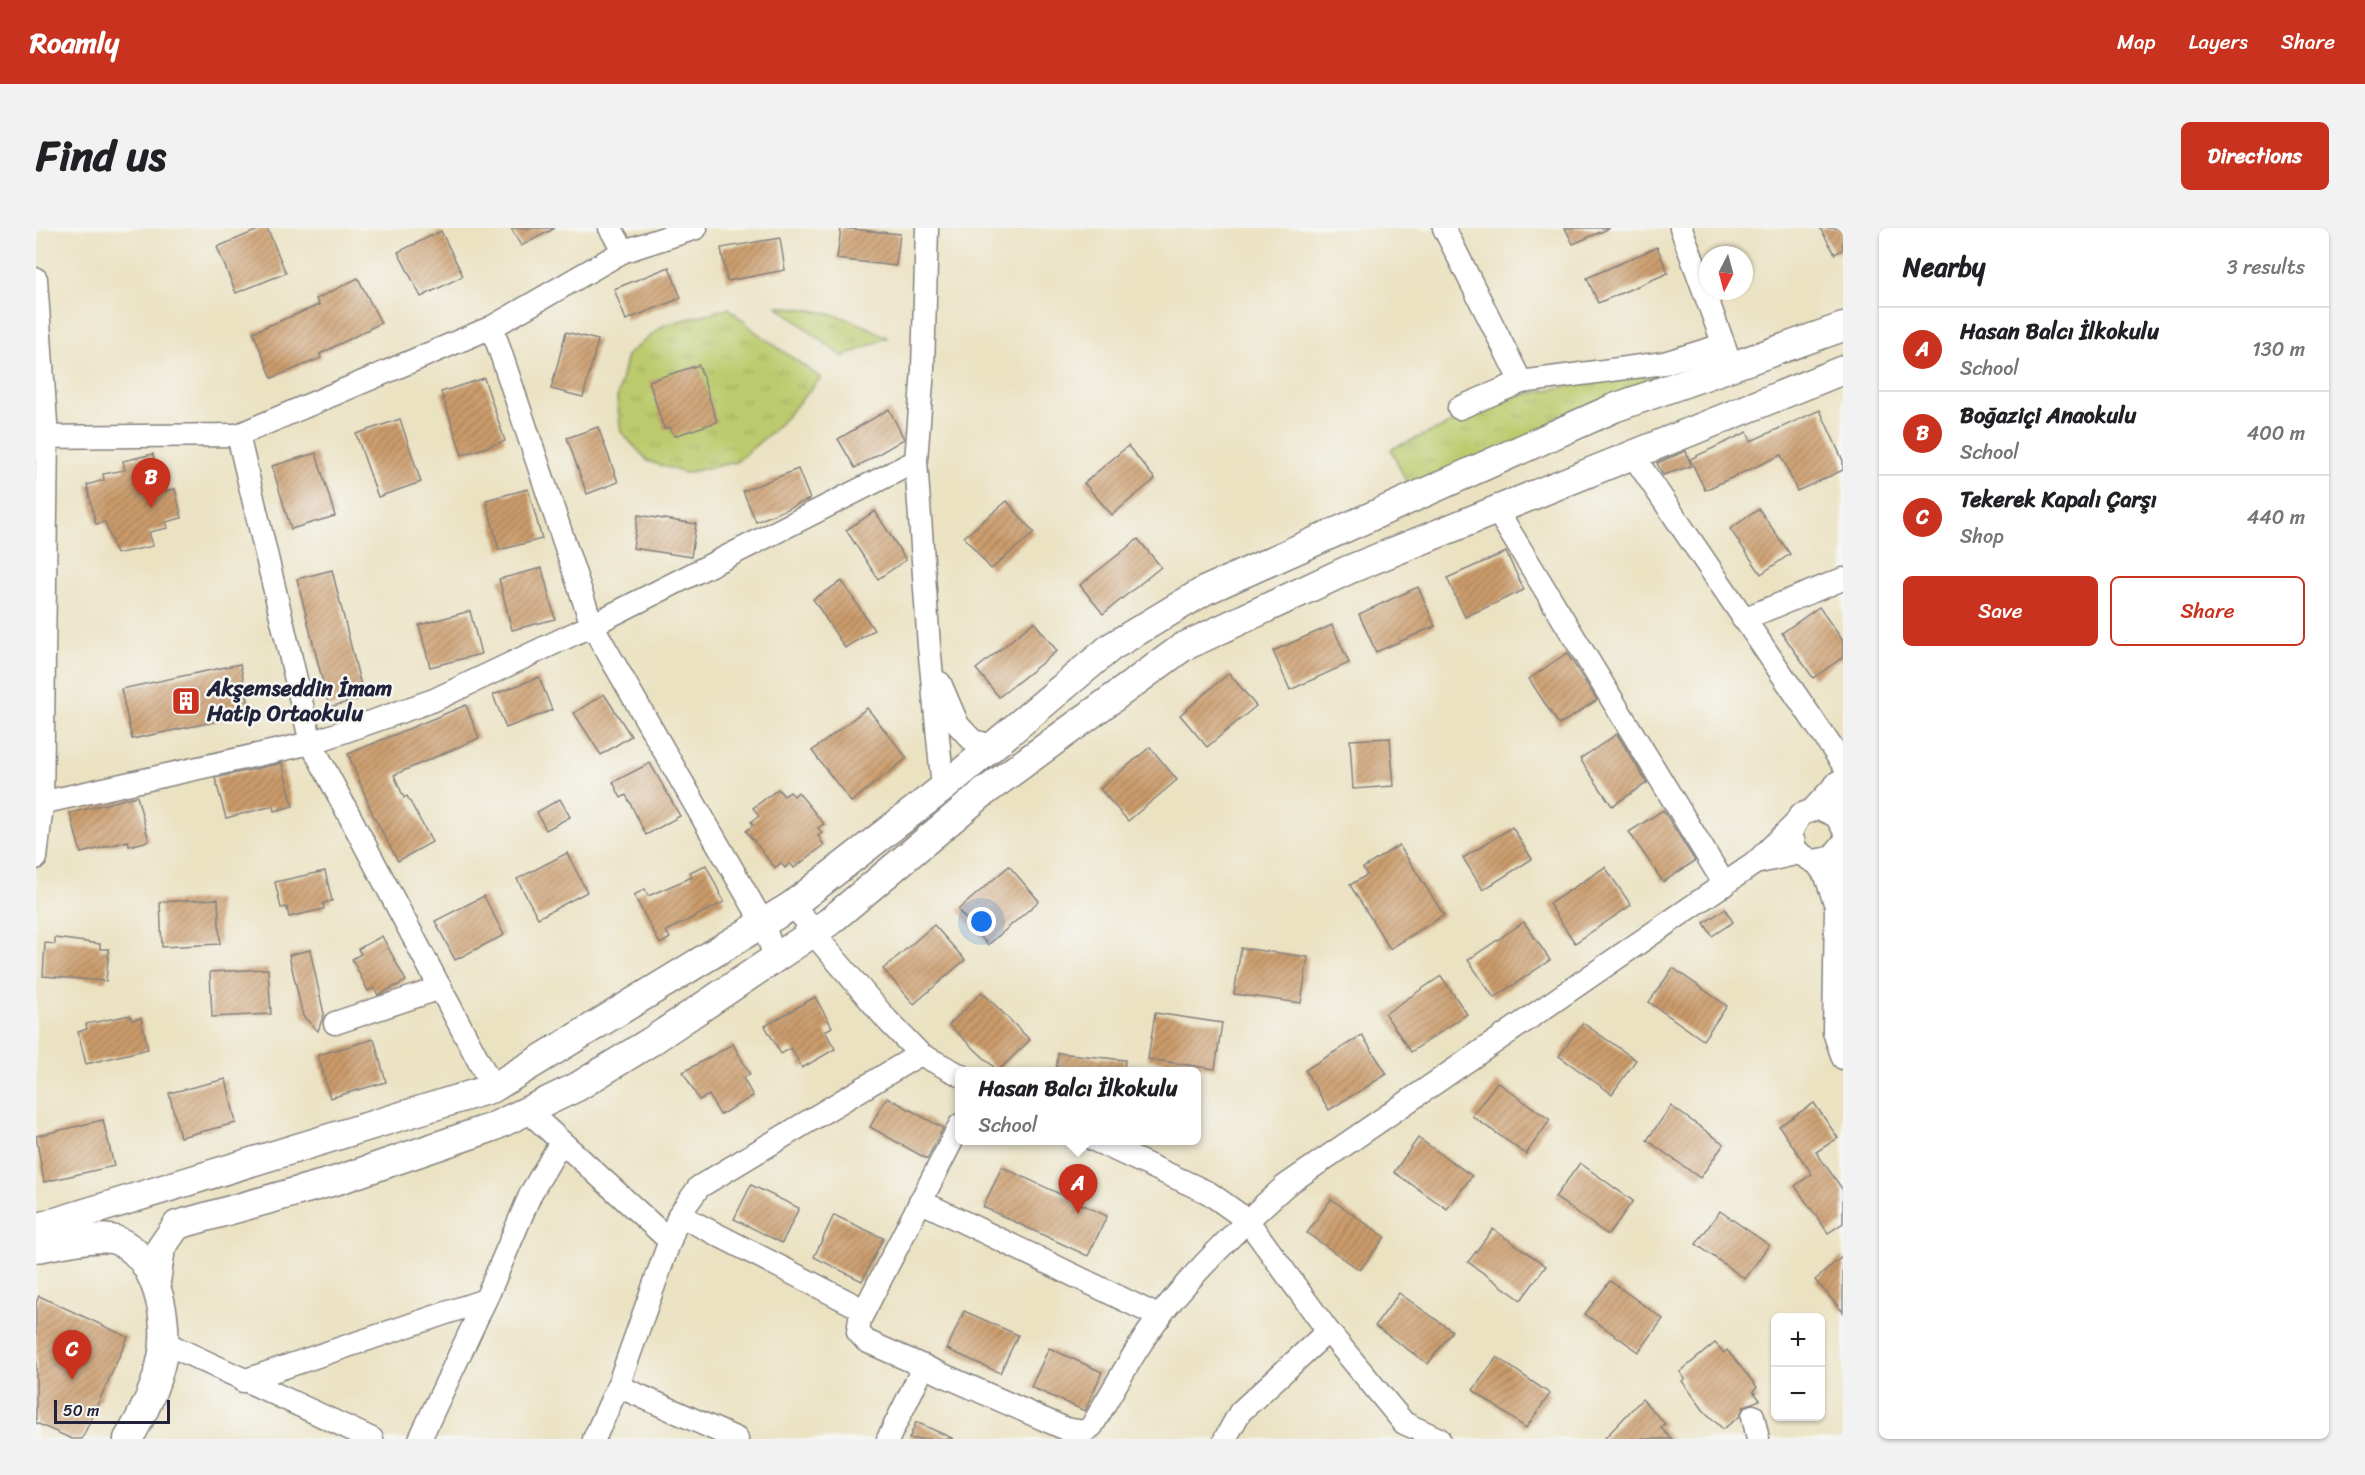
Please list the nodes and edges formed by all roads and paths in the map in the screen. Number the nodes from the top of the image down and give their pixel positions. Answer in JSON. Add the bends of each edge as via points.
{"nodes":[{"id":1,"x":610,"y":228,"type":"edge"},
{"id":2,"x":696,"y":228,"type":"edge"},
{"id":3,"x":927,"y":228,"type":"edge"},
{"id":4,"x":1444,"y":228,"type":"edge"},
{"id":5,"x":1681,"y":228,"type":"edge"},
{"id":6,"x":624,"y":251,"type":"junction"},
{"id":7,"x":36,"y":279,"type":"edge"},
{"id":8,"x":492,"y":327,"type":"junction"},
{"id":9,"x":1843,"y":327,"type":"edge"},
{"id":10,"x":1728,"y":356,"type":"junction"},
{"id":11,"x":1843,"y":370,"type":"edge"},
{"id":12,"x":1521,"y":382,"type":"junction"},
{"id":13,"x":1459,"y":408,"type":"dead end"},
{"id":14,"x":238,"y":435,"type":"junction"},
{"id":15,"x":42,"y":437,"type":"edge"},
{"id":16,"x":1632,"y":454,"type":"junction"},
{"id":17,"x":916,"y":461,"type":"junction"},
{"id":18,"x":1496,"y":509,"type":"junction"},
{"id":19,"x":1843,"y":579,"type":"edge"},
{"id":20,"x":1743,"y":619,"type":"junction"},
{"id":21,"x":592,"y":626,"type":"junction"},
{"id":22,"x":929,"y":646,"type":"junction"},
{"id":23,"x":311,"y":743,"type":"junction"},
{"id":24,"x":993,"y":746,"type":"junction"},
{"id":25,"x":1842,"y":773,"type":"edge"},
{"id":26,"x":943,"y":788,"type":"junction"},
{"id":27,"x":39,"y":804,"type":"edge"},
{"id":28,"x":1814,"y":809,"type":"junction"},
{"id":29,"x":1793,"y":826,"type":"junction"},
{"id":30,"x":1842,"y":837,"type":"edge"},
{"id":31,"x":1807,"y":857,"type":"junction"},
{"id":32,"x":36,"y":858,"type":"edge"},
{"id":33,"x":1755,"y":863,"type":"junction"},
{"id":34,"x":1725,"y":885,"type":"junction"},
{"id":35,"x":791,"y":906,"type":"junction"},
{"id":36,"x":1836,"y":906,"type":"junction"},
{"id":37,"x":763,"y":924,"type":"junction"},
{"id":38,"x":813,"y":933,"type":"junction"},
{"id":39,"x":780,"y":955,"type":"junction"},
{"id":40,"x":1838,"y":979,"type":"edge"},
{"id":41,"x":441,"y":988,"type":"junction"},
{"id":42,"x":335,"y":1023,"type":"dead end"},
{"id":43,"x":920,"y":1054,"type":"junction"},
{"id":44,"x":1843,"y":1058,"type":"edge"},
{"id":45,"x":955,"y":1072,"type":"edge"},
{"id":46,"x":493,"y":1088,"type":"junction"},
{"id":47,"x":528,"y":1111,"type":"junction"},
{"id":48,"x":955,"y":1135,"type":"edge"},
{"id":49,"x":561,"y":1142,"type":"junction"},
{"id":50,"x":1105,"y":1145,"type":"edge"},
{"id":51,"x":920,"y":1202,"type":"junction"},
{"id":52,"x":679,"y":1215,"type":"junction"},
{"id":53,"x":1247,"y":1220,"type":"junction"},
{"id":54,"x":36,"y":1228,"type":"edge"},
{"id":55,"x":670,"y":1241,"type":"junction"},
{"id":56,"x":36,"y":1248,"type":"edge"},
{"id":57,"x":156,"y":1282,"type":"junction"},
{"id":58,"x":485,"y":1300,"type":"junction"},
{"id":59,"x":864,"y":1310,"type":"junction"},
{"id":60,"x":1160,"y":1317,"type":"junction"},
{"id":61,"x":1328,"y":1330,"type":"junction"},
{"id":62,"x":163,"y":1342,"type":"junction"},
{"id":63,"x":924,"y":1366,"type":"junction"},
{"id":64,"x":243,"y":1381,"type":"junction"},
{"id":65,"x":618,"y":1386,"type":"junction"},
{"id":66,"x":1753,"y":1416,"type":"dead end"},
{"id":67,"x":1400,"y":1431,"type":"edge"},
{"id":68,"x":132,"y":1435,"type":"edge"},
{"id":69,"x":372,"y":1439,"type":"edge"},
{"id":70,"x":420,"y":1439,"type":"edge"},
{"id":71,"x":594,"y":1439,"type":"edge"},
{"id":72,"x":737,"y":1439,"type":"edge"},
{"id":73,"x":888,"y":1439,"type":"edge"},
{"id":74,"x":1225,"y":1439,"type":"edge"},
{"id":75,"x":1439,"y":1439,"type":"edge"},
{"id":76,"x":1758,"y":1439,"type":"edge"}],
"edges":[{"from":1,"to":6,"type":"street"},
{"from":2,"to":6,"type":"street"},
{"from":3,"to":17,"type":"street"},
{"from":4,"to":12,"type":"street"},
{"from":5,"to":10,"type":"street"},
{"from":6,"to":8,"type":"street"},
{"from":7,"to":15,"type":"street"},
{"from":8,"to":14,"type":"street"},
{"from":8,"to":21,"type":"street"},
{"from":9,"to":10,"type":"main road"},
{"from":10,"to":12,"type":"street"},
{"from":10,"to":24,"type":"main road","via":[[1204,591],[1111,647]]},
{"from":11,"to":16,"type":"main road"},
{"from":12,"to":13,"type":"street"},
{"from":14,"to":15,"type":"street"},
{"from":14,"to":23,"type":"street"},
{"from":15,"to":27,"type":"street"},
{"from":16,"to":18,"type":"main road"},
{"from":16,"to":20,"type":"street"},
{"from":17,"to":21,"type":"street"},
{"from":17,"to":22,"type":"street"},
{"from":18,"to":34,"type":"street"},
{"from":18,"to":38,"type":"main road","via":[[1348,570],[1183,647],[983,793]]},
{"from":19,"to":20,"type":"street"},
{"from":20,"to":25,"type":"street"},
{"from":21,"to":23,"type":"street","via":[[434,700]]},
{"from":21,"to":37,"type":"street"},
{"from":22,"to":24,"type":"street","via":[[942,692],[958,725],[973,741]]},
{"from":22,"to":26,"type":"street"},
{"from":23,"to":27,"type":"street"},
{"from":23,"to":41,"type":"street"},
{"from":24,"to":26,"type":"main road"},
{"from":25,"to":28,"type":"street"},
{"from":25,"to":30,"type":"street"},
{"from":26,"to":35,"type":"main road"},
{"from":27,"to":32,"type":"street"},
{"from":28,"to":29,"type":"street","via":[[1800,815]]},
{"from":28,"to":30,"type":"street","via":[[1828,810]]},
{"from":29,"to":31,"type":"street","via":[[1792,842]]},
{"from":29,"to":33,"type":"street"},
{"from":30,"to":31,"type":"street","via":[[1831,858]]},
{"from":30,"to":36,"type":"street"},
{"from":31,"to":33,"type":"street"},
{"from":31,"to":36,"type":"street","via":[[1826,876]]},
{"from":33,"to":34,"type":"street"},
{"from":34,"to":53,"type":"street","via":[[1285,1186]]},
{"from":35,"to":37,"type":"main road"},
{"from":35,"to":38,"type":"street"},
{"from":36,"to":40,"type":"street"},
{"from":37,"to":39,"type":"street","via":[[772,948]]},
{"from":37,"to":46,"type":"main road"},
{"from":38,"to":39,"type":"main road"},
{"from":38,"to":43,"type":"street"},
{"from":39,"to":47,"type":"main road","via":[[595,1076]]},
{"from":40,"to":44,"type":"street","via":[[1834,1032]]},
{"from":41,"to":42,"type":"street"},
{"from":41,"to":46,"type":"street"},
{"from":43,"to":45,"type":"street"},
{"from":43,"to":52,"type":"street","via":[[699,1187]]},
{"from":46,"to":54,"type":"main road"},
{"from":47,"to":49,"type":"street"},
{"from":47,"to":57,"type":"main road","via":[[493,1127],[338,1180],[177,1225],[161,1248]]},
{"from":48,"to":51,"type":"street"},
{"from":49,"to":55,"type":"street"},
{"from":49,"to":58,"type":"street","via":[[531,1193]]},
{"from":50,"to":53,"type":"street","via":[[1209,1193]]},
{"from":51,"to":59,"type":"street"},
{"from":51,"to":60,"type":"street"},
{"from":52,"to":55,"type":"street"},
{"from":52,"to":59,"type":"street"},
{"from":53,"to":60,"type":"street"},
{"from":53,"to":61,"type":"street"},
{"from":55,"to":65,"type":"street"},
{"from":56,"to":57,"type":"main road","via":[[96,1239],[117,1240],[138,1254]]},
{"from":57,"to":62,"type":"main road"},
{"from":58,"to":64,"type":"street"},
{"from":58,"to":70,"type":"street"},
{"from":59,"to":63,"type":"street","via":[[858,1332],[866,1341]]},
{"from":60,"to":63,"type":"street","via":[[1092,1426],[1084,1432],[1066,1429]]},
{"from":61,"to":67,"type":"street"},
{"from":61,"to":74,"type":"street","via":[[1240,1412]]},
{"from":62,"to":64,"type":"street"},
{"from":62,"to":68,"type":"main road","via":[[163,1357],[153,1388]]},
{"from":63,"to":73,"type":"street"},
{"from":64,"to":69,"type":"street"},
{"from":65,"to":71,"type":"street"},
{"from":65,"to":72,"type":"street"},
{"from":66,"to":76,"type":"street"},
{"from":67,"to":75,"type":"street"}]}
